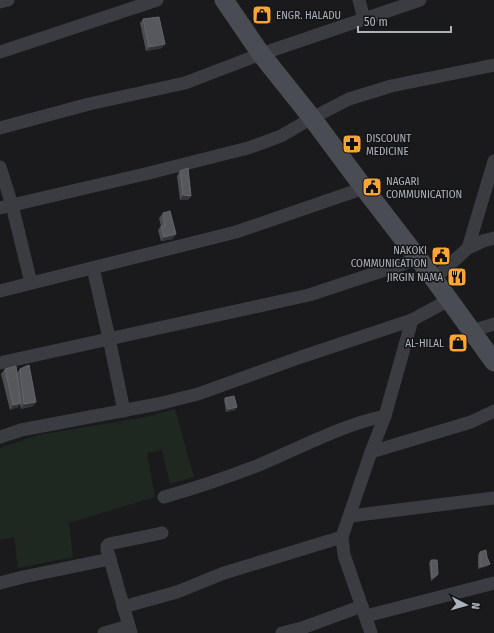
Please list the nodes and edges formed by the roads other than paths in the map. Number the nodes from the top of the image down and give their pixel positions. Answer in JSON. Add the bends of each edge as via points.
{"nodes":[{"id":1,"x":8,"y":0,"type":"edge"},
{"id":2,"x":157,"y":0,"type":"edge"},
{"id":3,"x":224,"y":0,"type":"edge"},
{"id":4,"x":359,"y":0,"type":"edge"},
{"id":5,"x":420,"y":0,"type":"edge"},
{"id":6,"x":0,"y":2,"type":"edge"},
{"id":7,"x":364,"y":19,"type":"junction"},
{"id":8,"x":0,"y":52,"type":"edge"},
{"id":9,"x":261,"y":54,"type":"junction"},
{"id":10,"x":494,"y":65,"type":"edge"},
{"id":11,"x":312,"y":118,"type":"junction"},
{"id":12,"x":0,"y":128,"type":"edge"},
{"id":13,"x":493,"y":166,"type":"edge"},
{"id":14,"x":0,"y":167,"type":"edge"},
{"id":15,"x":364,"y":188,"type":"junction"},
{"id":16,"x":6,"y":207,"type":"edge"},
{"id":17,"x":494,"y":238,"type":"edge"},
{"id":18,"x":468,"y":248,"type":"junction"},
{"id":19,"x":418,"y":259,"type":"junction"},
{"id":20,"x":93,"y":268,"type":"junction"},
{"id":21,"x":434,"y":279,"type":"junction"},
{"id":22,"x":32,"y":283,"type":"junction"},
{"id":23,"x":0,"y":291,"type":"edge"},
{"id":24,"x":449,"y":300,"type":"junction"},
{"id":25,"x":412,"y":320,"type":"junction"},
{"id":26,"x":494,"y":324,"type":"edge"},
{"id":27,"x":472,"y":331,"type":"junction"},
{"id":28,"x":109,"y":338,"type":"junction"},
{"id":29,"x":494,"y":362,"type":"edge"},
{"id":30,"x":0,"y":363,"type":"edge"},
{"id":31,"x":124,"y":411,"type":"junction"},
{"id":32,"x":494,"y":411,"type":"edge"},
{"id":33,"x":384,"y":416,"type":"junction"},
{"id":34,"x":0,"y":437,"type":"edge"},
{"id":35,"x":371,"y":452,"type":"junction"},
{"id":36,"x":164,"y":496,"type":"dead end"},
{"id":37,"x":494,"y":498,"type":"edge"},
{"id":38,"x":350,"y":516,"type":"junction"},
{"id":39,"x":162,"y":533,"type":"dead end"},
{"id":40,"x":342,"y":538,"type":"junction"},
{"id":41,"x":110,"y":560,"type":"junction"},
{"id":42,"x":0,"y":583,"type":"edge"},
{"id":43,"x":494,"y":583,"type":"edge"},
{"id":44,"x":124,"y":606,"type":"junction"},
{"id":45,"x":364,"y":611,"type":"junction"},
{"id":46,"x":130,"y":630,"type":"edge"},
{"id":47,"x":104,"y":633,"type":"edge"},
{"id":48,"x":282,"y":633,"type":"edge"},
{"id":49,"x":371,"y":633,"type":"edge"}],
"edges":[{"from":1,"to":6,"type":"street"},
{"from":2,"to":8,"type":"street"},
{"from":3,"to":9,"type":"street"},
{"from":4,"to":7,"type":"street"},
{"from":5,"to":7,"type":"street"},
{"from":7,"to":9,"type":"street"},
{"from":9,"to":11,"type":"street"},
{"from":9,"to":12,"type":"street","via":[[185,83],[89,104]]},
{"from":10,"to":11,"type":"street","via":[[391,86],[349,99]]},
{"from":11,"to":15,"type":"street"},
{"from":11,"to":16,"type":"street","via":[[281,136],[248,148]]},
{"from":13,"to":18,"type":"street"},
{"from":14,"to":16,"type":"street"},
{"from":15,"to":19,"type":"street"},
{"from":15,"to":20,"type":"street","via":[[236,232]]},
{"from":16,"to":22,"type":"street"},
{"from":17,"to":18,"type":"street"},
{"from":18,"to":21,"type":"street"},
{"from":19,"to":21,"type":"street"},
{"from":19,"to":28,"type":"street","via":[[309,295]]},
{"from":20,"to":22,"type":"street"},
{"from":20,"to":28,"type":"street"},
{"from":21,"to":24,"type":"street"},
{"from":22,"to":23,"type":"street"},
{"from":24,"to":25,"type":"street"},
{"from":24,"to":27,"type":"street"},
{"from":25,"to":31,"type":"street","via":[[198,394]]},
{"from":25,"to":33,"type":"street"},
{"from":26,"to":27,"type":"street"},
{"from":27,"to":29,"type":"street"},
{"from":28,"to":30,"type":"street"},
{"from":28,"to":31,"type":"street"},
{"from":31,"to":34,"type":"street","via":[[21,430]]},
{"from":32,"to":35,"type":"street","via":[[471,422]]},
{"from":33,"to":35,"type":"street"},
{"from":33,"to":36,"type":"street","via":[[323,437],[225,478]]},
{"from":35,"to":38,"type":"street"},
{"from":37,"to":38,"type":"street"},
{"from":38,"to":40,"type":"street"},
{"from":39,"to":41,"type":"street","via":[[109,544],[107,549]]},
{"from":40,"to":44,"type":"street","via":[[224,573],[177,592]]},
{"from":40,"to":45,"type":"street","via":[[344,555]]},
{"from":41,"to":42,"type":"street"},
{"from":41,"to":44,"type":"street"},
{"from":43,"to":45,"type":"street"},
{"from":44,"to":46,"type":"street"},
{"from":45,"to":48,"type":"street"},
{"from":45,"to":49,"type":"street"},
{"from":46,"to":47,"type":"street"}]}
